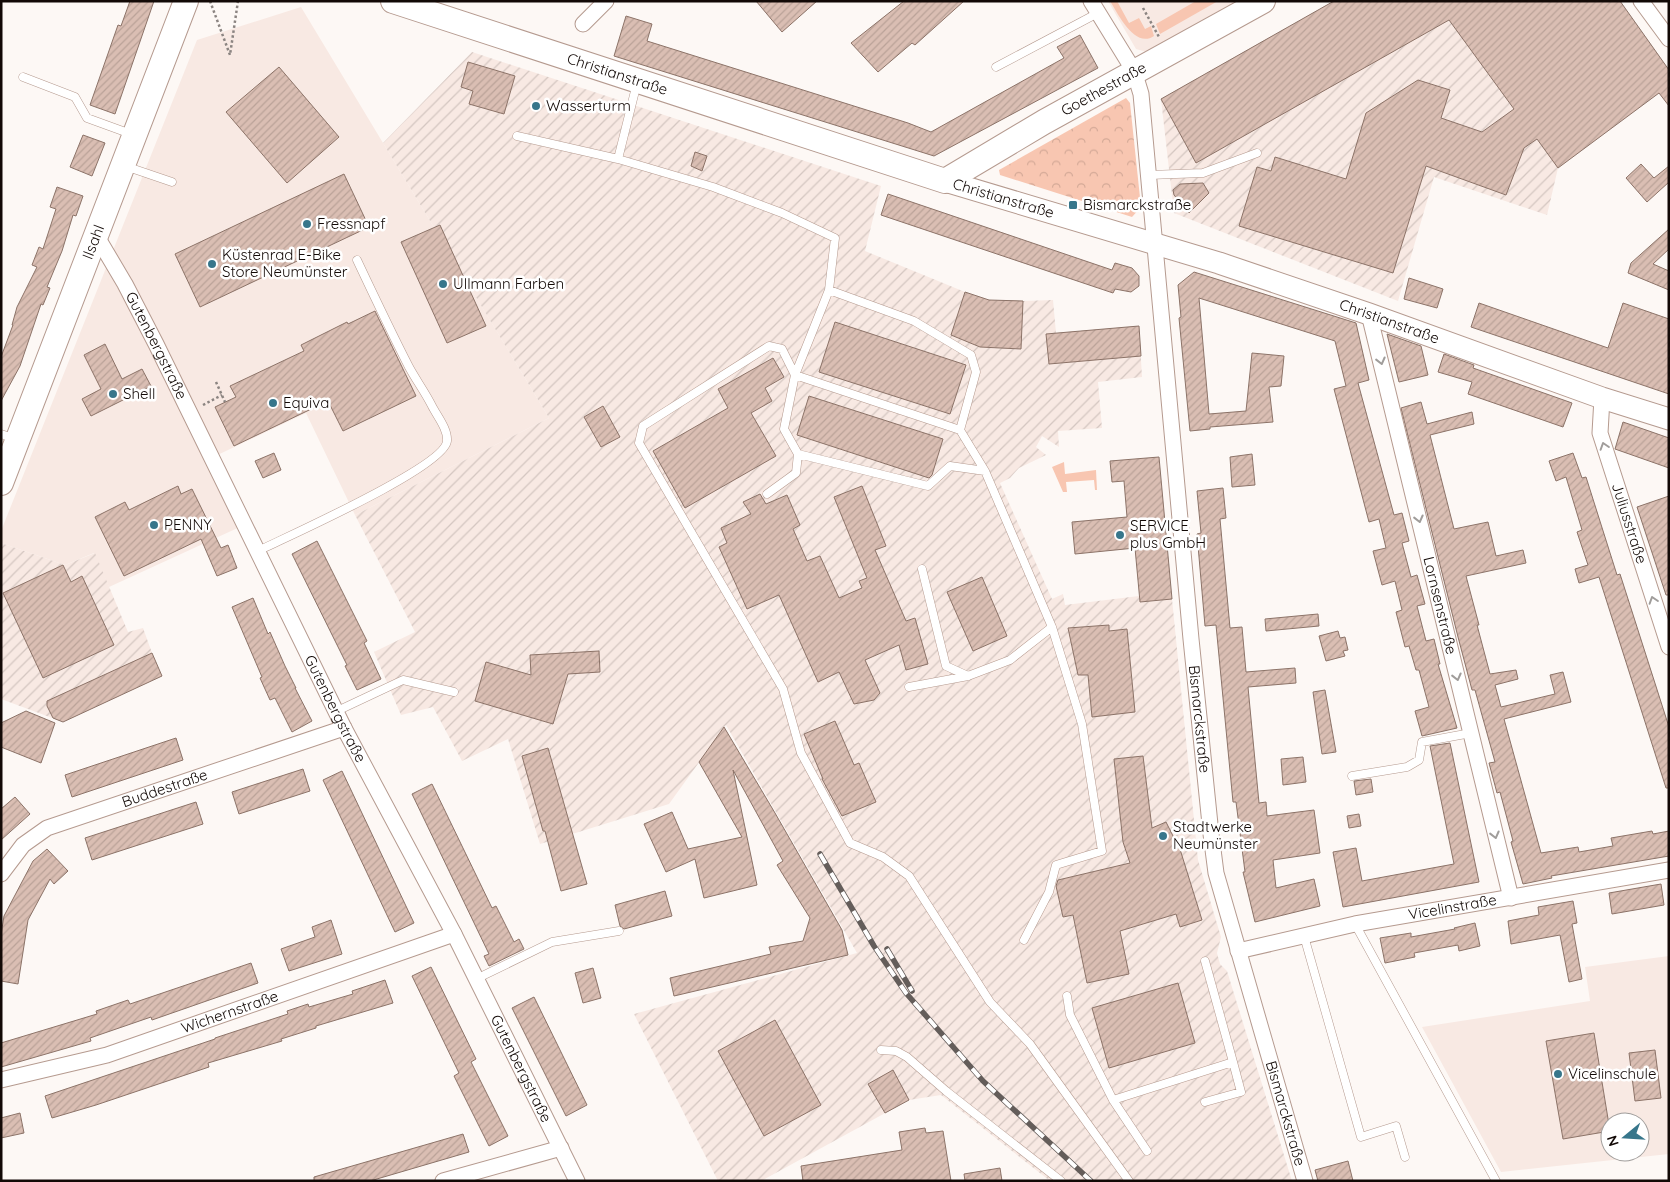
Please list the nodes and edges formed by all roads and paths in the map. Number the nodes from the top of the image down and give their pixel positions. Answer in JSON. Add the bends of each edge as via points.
{"nodes":[{"id":1,"x":186,"y":1,"type":"edge"},
{"id":2,"x":210,"y":1,"type":"edge"},
{"id":3,"x":238,"y":1,"type":"edge"},
{"id":4,"x":393,"y":1,"type":"edge"},
{"id":5,"x":606,"y":1,"type":"edge"},
{"id":6,"x":1263,"y":1,"type":"edge"},
{"id":7,"x":1641,"y":1,"type":"edge"},
{"id":8,"x":1095,"y":7,"type":"edge"},
{"id":9,"x":1143,"y":8,"type":"dead end"},
{"id":10,"x":583,"y":24,"type":"dead end"},
{"id":11,"x":1669,"y":39,"type":"edge"},
{"id":12,"x":1168,"y":53,"type":"junction"},
{"id":13,"x":996,"y":67,"type":"dead end"},
{"id":14,"x":1134,"y":72,"type":"junction"},
{"id":15,"x":23,"y":77,"type":"dead end"},
{"id":16,"x":638,"y":81,"type":"junction"},
{"id":17,"x":135,"y":136,"type":"junction"},
{"id":18,"x":516,"y":136,"type":"dead end"},
{"id":19,"x":1257,"y":153,"type":"dead end"},
{"id":20,"x":618,"y":159,"type":"junction"},
{"id":21,"x":123,"y":165,"type":"junction"},
{"id":22,"x":1149,"y":175,"type":"junction"},
{"id":23,"x":945,"y":181,"type":"junction"},
{"id":24,"x":172,"y":182,"type":"dead end"},
{"id":25,"x":96,"y":235,"type":"junction"},
{"id":26,"x":1154,"y":245,"type":"junction"},
{"id":27,"x":357,"y":260,"type":"dead end"},
{"id":28,"x":829,"y":290,"type":"junction"},
{"id":29,"x":1369,"y":314,"type":"junction"},
{"id":30,"x":795,"y":375,"type":"junction"},
{"id":31,"x":216,"y":382,"type":"dead end"},
{"id":32,"x":222,"y":395,"type":"junction"},
{"id":33,"x":1602,"y":398,"type":"junction"},
{"id":34,"x":225,"y":402,"type":"dead end"},
{"id":35,"x":190,"y":411,"type":"junction"},
{"id":36,"x":1669,"y":419,"type":"edge"},
{"id":37,"x":960,"y":430,"type":"junction"},
{"id":38,"x":9,"y":437,"type":"edge"},
{"id":39,"x":798,"y":454,"type":"junction"},
{"id":40,"x":985,"y":471,"type":"junction"},
{"id":41,"x":1,"y":483,"type":"edge"},
{"id":42,"x":767,"y":494,"type":"dead end"},
{"id":43,"x":258,"y":550,"type":"junction"},
{"id":44,"x":922,"y":569,"type":"dead end"},
{"id":45,"x":1052,"y":628,"type":"junction"},
{"id":46,"x":1669,"y":647,"type":"edge"},
{"id":47,"x":968,"y":676,"type":"junction"},
{"id":48,"x":909,"y":687,"type":"dead end"},
{"id":49,"x":454,"y":692,"type":"dead end"},
{"id":50,"x":337,"y":711,"type":"junction"},
{"id":51,"x":344,"y":728,"type":"junction"},
{"id":52,"x":1471,"y":733,"type":"junction"},
{"id":53,"x":1352,"y":776,"type":"dead end"},
{"id":54,"x":1669,"y":870,"type":"edge"},
{"id":55,"x":1,"y":874,"type":"edge"},
{"id":56,"x":1511,"y":898,"type":"junction"},
{"id":57,"x":1355,"y":924,"type":"junction"},
{"id":58,"x":619,"y":931,"type":"dead end"},
{"id":59,"x":454,"y":934,"type":"junction"},
{"id":60,"x":1304,"y":936,"type":"junction"},
{"id":61,"x":1024,"y":940,"type":"dead end"},
{"id":62,"x":1238,"y":951,"type":"junction"},
{"id":63,"x":1205,"y":961,"type":"dead end"},
{"id":64,"x":476,"y":978,"type":"junction"},
{"id":65,"x":1067,"y":996,"type":"dead end"},
{"id":66,"x":881,"y":1050,"type":"dead end"},
{"id":67,"x":1232,"y":1062,"type":"junction"},
{"id":68,"x":1,"y":1080,"type":"edge"},
{"id":69,"x":1113,"y":1100,"type":"junction"},
{"id":70,"x":1205,"y":1102,"type":"dead end"},
{"id":71,"x":561,"y":1148,"type":"junction"},
{"id":72,"x":1147,"y":1151,"type":"dead end"},
{"id":73,"x":1405,"y":1157,"type":"dead end"},
{"id":74,"x":443,"y":1181,"type":"edge"},
{"id":75,"x":577,"y":1181,"type":"edge"},
{"id":76,"x":1061,"y":1181,"type":"edge"},
{"id":77,"x":1129,"y":1181,"type":"edge"},
{"id":78,"x":1305,"y":1181,"type":"edge"},
{"id":79,"x":1496,"y":1181,"type":"edge"}],
"edges":[{"from":1,"to":17,"type":"main road","name":"Ilsahl"},
{"from":2,"to":3,"type":"path","via":[[230,55]]},
{"from":4,"to":16,"type":"main road","name":"Christianstraße"},
{"from":5,"to":10,"type":"street"},
{"from":6,"to":12,"type":"main road","name":"Goethestraße"},
{"from":7,"to":11,"type":"street"},
{"from":8,"to":13,"type":"lane"},
{"from":8,"to":14,"type":"street","name":"Bismarckstraße"},
{"from":9,"to":12,"type":"path"},
{"from":12,"to":14,"type":"main road","name":"Goethestraße"},
{"from":14,"to":22,"type":"street","name":"Bismarckstraße","via":[[1141,94]]},
{"from":14,"to":23,"type":"main road","name":"Goethestraße"},
{"from":15,"to":17,"type":"lane","via":[[75,97],[87,118]]},
{"from":16,"to":20,"type":"lane"},
{"from":16,"to":23,"type":"main road","name":"Christianstraße"},
{"from":17,"to":21,"type":"main road","name":"Ilsahl"},
{"from":18,"to":20,"type":"lane"},
{"from":19,"to":22,"type":"lane","via":[[1203,173]]},
{"from":20,"to":28,"type":"lane","via":[[713,186],[835,238]]},
{"from":21,"to":24,"type":"lane"},
{"from":21,"to":25,"type":"main road","name":"Ilsahl"},
{"from":22,"to":26,"type":"street","name":"Bismarckstraße"},
{"from":23,"to":26,"type":"street","name":"Christianstraße"},
{"from":25,"to":35,"type":"street","name":"Gutenbergstraße"},
{"from":25,"to":38,"type":"main road","name":"Ilsahl"},
{"from":26,"to":29,"type":"street","name":"Christianstraße","via":[[1219,263]]},
{"from":26,"to":62,"type":"street","name":"Bismarckstraße","via":[[1211,834],[1216,873]]},
{"from":27,"to":43,"type":"lane","via":[[410,369],[444,429],[447,440],[444,449],[401,479]]},
{"from":28,"to":30,"type":"lane"},
{"from":28,"to":37,"type":"lane","via":[[914,321],[971,355],[976,372]]},
{"from":29,"to":33,"type":"street","name":"Christianstraße"},
{"from":29,"to":52,"type":"street","name":"Lornsenstraße","one_way":true},
{"from":30,"to":37,"type":"lane"},
{"from":30,"to":39,"type":"lane","via":[[784,429]]},
{"from":30,"to":77,"type":"lane","via":[[782,349],[769,346],[643,426],[639,443],[784,689],[801,753],[850,844],[883,857],[909,876],[990,1002],[1030,1044]]},
{"from":31,"to":32,"type":"path"},
{"from":32,"to":34,"type":"path"},
{"from":32,"to":35,"type":"path"},
{"from":33,"to":36,"type":"street","name":"Christianstraße"},
{"from":46,"to":33,"type":"street","name":"Juliusstraße","one_way":true,"via":[[1600,433]]},
{"from":35,"to":43,"type":"street","name":"Gutenbergstraße"},
{"from":37,"to":40,"type":"lane"},
{"from":38,"to":41,"type":"main road","name":"Ilsahl"},
{"from":39,"to":40,"type":"lane","via":[[928,486],[950,466]]},
{"from":39,"to":42,"type":"lane","via":[[796,473]]},
{"from":40,"to":45,"type":"lane"},
{"from":43,"to":50,"type":"street","name":"Gutenbergstraße"},
{"from":44,"to":47,"type":"lane","via":[[946,666]]},
{"from":45,"to":47,"type":"lane","via":[[1010,660]]},
{"from":45,"to":61,"type":"lane","via":[[1082,724],[1102,851],[1056,866],[1049,892]]},
{"from":47,"to":48,"type":"lane"},
{"from":49,"to":50,"type":"lane","via":[[403,680]]},
{"from":50,"to":51,"type":"street","name":"Gutenbergstraße"},
{"from":51,"to":55,"type":"street","name":"Buddestraße","via":[[47,828],[23,845]]},
{"from":51,"to":59,"type":"street","name":"Gutenbergstraße"},
{"from":52,"to":53,"type":"lane","via":[[1422,742],[1419,760],[1407,766]]},
{"from":52,"to":56,"type":"street","name":"Lornsenstraße","one_way":true},
{"from":54,"to":56,"type":"street","name":"Vicelinstraße"},
{"from":56,"to":57,"type":"street","name":"Vicelinstraße"},
{"from":57,"to":60,"type":"street","name":"Vicelinstraße"},
{"from":57,"to":79,"type":"lane"},
{"from":58,"to":64,"type":"lane","via":[[552,942]]},
{"from":59,"to":64,"type":"street","name":"Gutenbergstraße"},
{"from":59,"to":68,"type":"street","name":"Wichernstraße","via":[[107,1055]]},
{"from":60,"to":62,"type":"street","name":"Vicelinstraße"},
{"from":60,"to":73,"type":"lane","via":[[1361,1137],[1396,1126]]},
{"from":62,"to":78,"type":"street","name":"Bismarckstraße"},
{"from":63,"to":67,"type":"lane"},
{"from":64,"to":71,"type":"street","name":"Gutenbergstraße"},
{"from":65,"to":69,"type":"lane","via":[[1070,1014]]},
{"from":66,"to":76,"type":"lane","via":[[896,1051],[907,1058]]},
{"from":67,"to":69,"type":"lane"},
{"from":67,"to":70,"type":"lane","via":[[1241,1092]]},
{"from":69,"to":72,"type":"lane"},
{"from":71,"to":74,"type":"street"},
{"from":71,"to":75,"type":"street","name":"Gutenbergstraße"}]}
